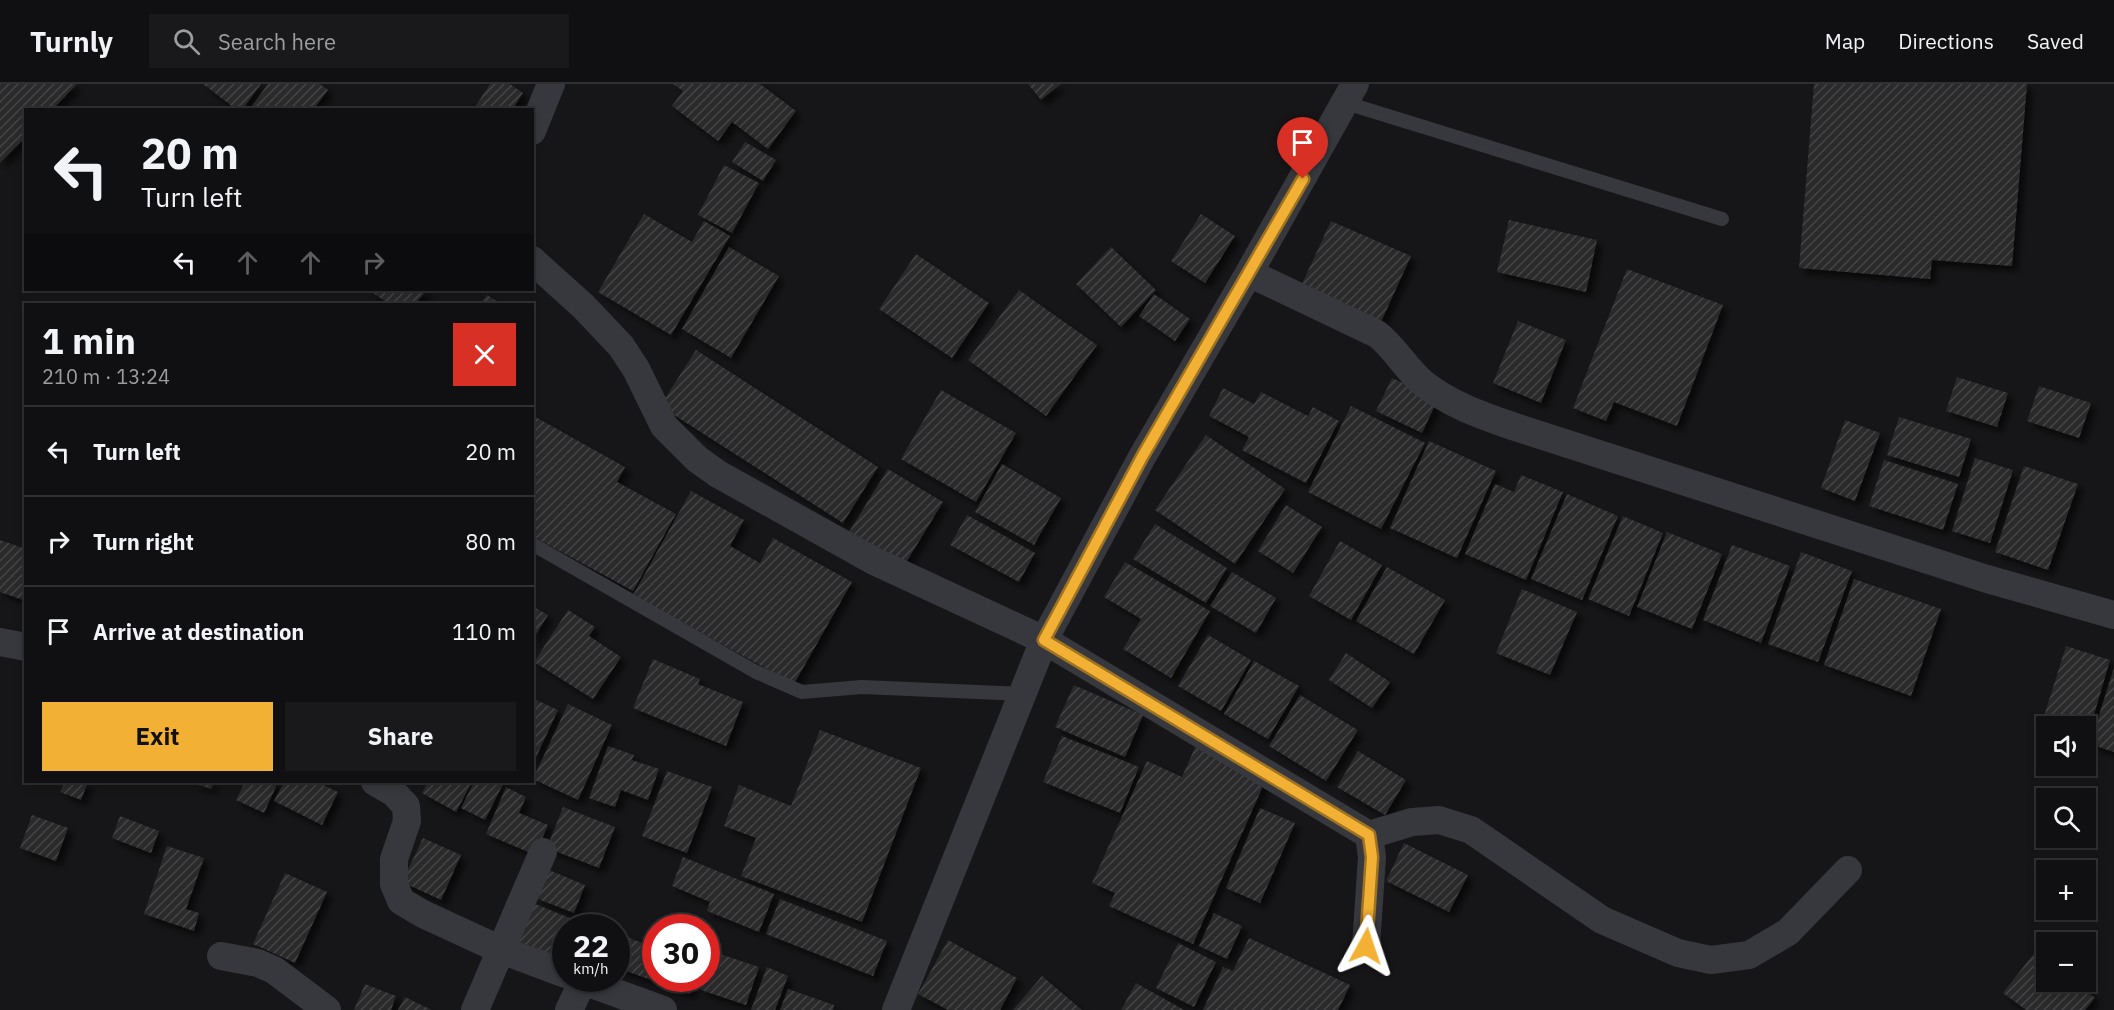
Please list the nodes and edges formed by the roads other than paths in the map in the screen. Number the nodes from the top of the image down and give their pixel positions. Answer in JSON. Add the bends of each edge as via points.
{"nodes":[{"id":1,"x":551,"y":84,"type":"edge"},
{"id":2,"x":1351,"y":94,"type":"edge"},
{"id":3,"x":534,"y":126,"type":"edge"},
{"id":4,"x":1722,"y":219,"type":"dead end"},
{"id":5,"x":534,"y":262,"type":"edge"},
{"id":6,"x":1249,"y":273,"type":"junction"},
{"id":7,"x":534,"y":545,"type":"edge"},
{"id":8,"x":2114,"y":615,"type":"edge"},
{"id":9,"x":1044,"y":640,"type":"junction"},
{"id":10,"x":0,"y":642,"type":"edge"},
{"id":11,"x":24,"y":647,"type":"edge"},
{"id":12,"x":1023,"y":694,"type":"junction"},
{"id":13,"x":377,"y":783,"type":"edge"},
{"id":14,"x":1369,"y":835,"type":"junction"},
{"id":15,"x":543,"y":852,"type":"dead end"},
{"id":16,"x":1848,"y":870,"type":"dead end"},
{"id":17,"x":1366,"y":946,"type":"dead end"},
{"id":18,"x":501,"y":950,"type":"junction"},
{"id":19,"x":221,"y":956,"type":"dead end"},
{"id":20,"x":552,"y":969,"type":"edge"},
{"id":21,"x":572,"y":992,"type":"edge"},
{"id":22,"x":614,"y":992,"type":"edge"},
{"id":23,"x":327,"y":1010,"type":"edge"},
{"id":24,"x":476,"y":1010,"type":"edge"},
{"id":25,"x":569,"y":1010,"type":"edge"},
{"id":26,"x":663,"y":1010,"type":"edge"},
{"id":27,"x":896,"y":1010,"type":"edge"}],
"edges":[{"from":1,"to":3,"type":"street"},
{"from":2,"to":4,"type":"lane"},
{"from":2,"to":6,"type":"street"},
{"from":5,"to":9,"type":"street","via":[[621,345],[664,426],[697,459],[874,561]]},
{"from":6,"to":8,"type":"street","via":[[1377,334],[1422,382],[1471,411],[1942,564]]},
{"from":6,"to":9,"type":"street","via":[[1142,457]]},
{"from":7,"to":12,"type":"lane","via":[[756,672],[802,692],[862,687]]},
{"from":9,"to":12,"type":"street"},
{"from":9,"to":14,"type":"street"},
{"from":10,"to":11,"type":"street"},
{"from":12,"to":27,"type":"street"},
{"from":13,"to":18,"type":"street","via":[[406,806],[407,821],[394,859],[394,884],[401,900]]},
{"from":14,"to":16,"type":"street","via":[[1412,822],[1439,820],[1471,830],[1602,920],[1678,953],[1711,960],[1749,955],[1788,932]]},
{"from":14,"to":17,"type":"street","via":[[1372,857]]},
{"from":15,"to":18,"type":"street"},
{"from":18,"to":20,"type":"street"},
{"from":18,"to":24,"type":"street"},
{"from":19,"to":23,"type":"street","via":[[274,970]]},
{"from":21,"to":25,"type":"street"},
{"from":22,"to":26,"type":"street"}]}
